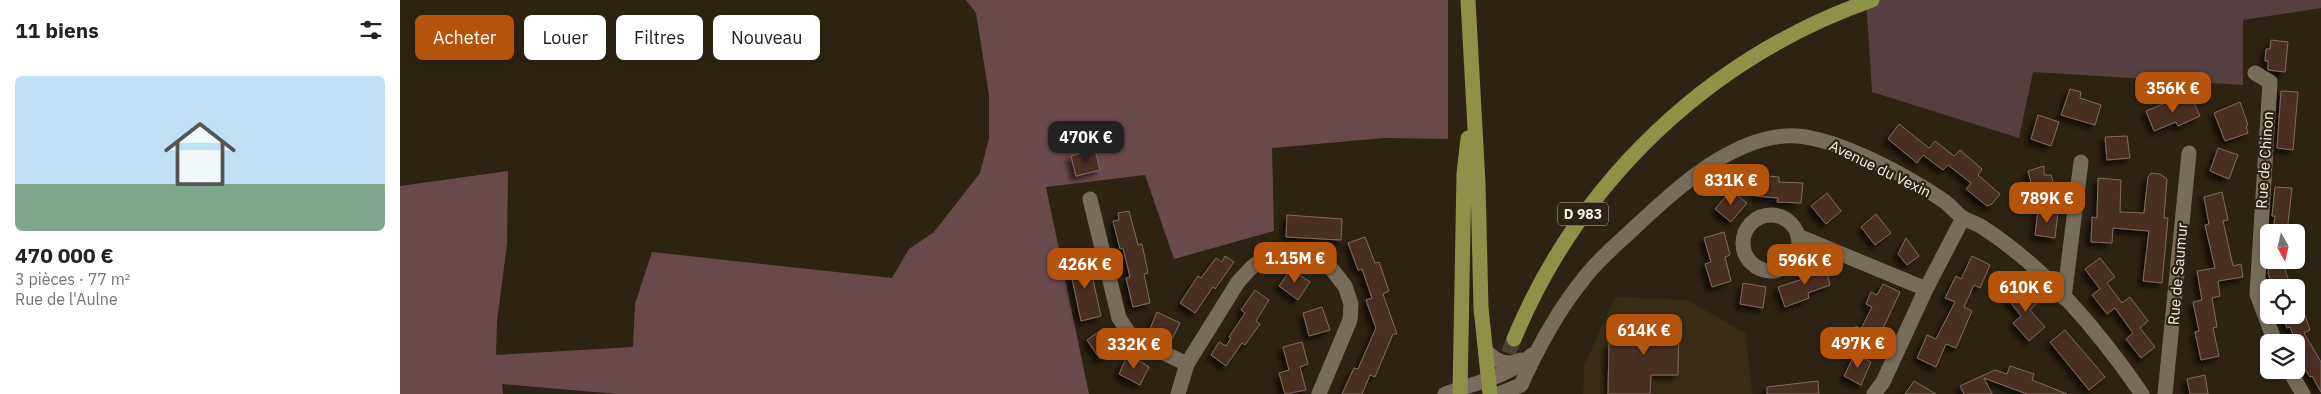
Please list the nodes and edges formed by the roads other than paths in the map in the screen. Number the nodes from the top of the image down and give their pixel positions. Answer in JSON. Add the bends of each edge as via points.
{"nodes":[{"id":1,"x":1468,"y":0,"type":"edge"},
{"id":2,"x":1872,"y":0,"type":"edge"},
{"id":3,"x":2255,"y":73,"type":"dead end"},
{"id":4,"x":1472,"y":95,"type":"junction"},
{"id":5,"x":2189,"y":153,"type":"dead end"},
{"id":6,"x":2081,"y":162,"type":"dead end"},
{"id":7,"x":1090,"y":199,"type":"dead end"},
{"id":8,"x":1963,"y":218,"type":"junction"},
{"id":9,"x":1798,"y":236,"type":"dead end"},
{"id":10,"x":1926,"y":289,"type":"junction"},
{"id":11,"x":2064,"y":298,"type":"junction"},
{"id":12,"x":2272,"y":334,"type":"edge"},
{"id":13,"x":1514,"y":339,"type":"tunnel mouth"},
{"id":14,"x":1486,"y":351,"type":"junction"},
{"id":15,"x":1536,"y":352,"type":"junction"},
{"id":16,"x":1187,"y":364,"type":"junction"},
{"id":17,"x":2294,"y":379,"type":"edge"},
{"id":18,"x":1489,"y":387,"type":"edge"},
{"id":19,"x":1520,"y":389,"type":"edge"},
{"id":20,"x":1461,"y":391,"type":"edge"},
{"id":21,"x":1178,"y":394,"type":"edge"},
{"id":22,"x":1319,"y":394,"type":"edge"},
{"id":23,"x":1445,"y":394,"type":"edge"},
{"id":24,"x":1499,"y":394,"type":"edge"},
{"id":25,"x":1874,"y":394,"type":"edge"},
{"id":26,"x":2142,"y":394,"type":"edge"},
{"id":27,"x":2166,"y":394,"type":"edge"},
{"id":28,"x":2303,"y":394,"type":"edge"}],
"edges":[{"from":1,"to":4,"type":"main road"},
{"from":2,"to":13,"type":"main road","number":"D 983","via":[[1817,22],[1746,61],[1679,110],[1652,135],[1606,184],[1572,229],[1547,271]]},
{"from":3,"to":12,"type":"street","name":"Rue de Chinon","via":[[2270,82],[2257,294]]},
{"from":4,"to":14,"type":"main road","via":[[1481,308]]},
{"from":4,"to":20,"type":"main road","via":[[1464,174]]},
{"from":5,"to":27,"type":"street","name":"Rue de Saumur"},
{"from":6,"to":11,"type":"street"},
{"from":7,"to":16,"type":"street","via":[[1119,318],[1132,338]]},
{"from":8,"to":10,"type":"street"},
{"from":8,"to":11,"type":"street","name":"Avenue du Vexin","via":[[1984,228],[2024,258]]},
{"from":8,"to":15,"type":"street","name":"Avenue du Vexin","via":[[1946,203],[1904,177],[1844,148],[1795,136],[1763,139],[1736,150],[1676,189],[1585,277]]},
{"from":9,"to":10,"type":"street"},
{"from":10,"to":25,"type":"street","via":[[1883,382]]},
{"from":11,"to":26,"type":"street","name":"Avenue du Vexin","via":[[2086,320]]},
{"from":14,"to":15,"type":"street","via":[[1503,363],[1515,363]]},
{"from":14,"to":18,"type":"main road"},
{"from":15,"to":18,"type":"street"},
{"from":15,"to":19,"type":"street","name":"Avenue du Vexin"},
{"from":16,"to":21,"type":"street"},
{"from":16,"to":22,"type":"street","via":[[1238,282],[1251,268],[1264,258],[1289,251],[1310,255],[1330,267],[1345,286],[1351,304],[1350,320]]},
{"from":17,"to":28,"type":"street"},
{"from":18,"to":20,"type":"street"},
{"from":19,"to":24,"type":"street","name":"Avenue du Vexin"},
{"from":20,"to":23,"type":"street"}]}
